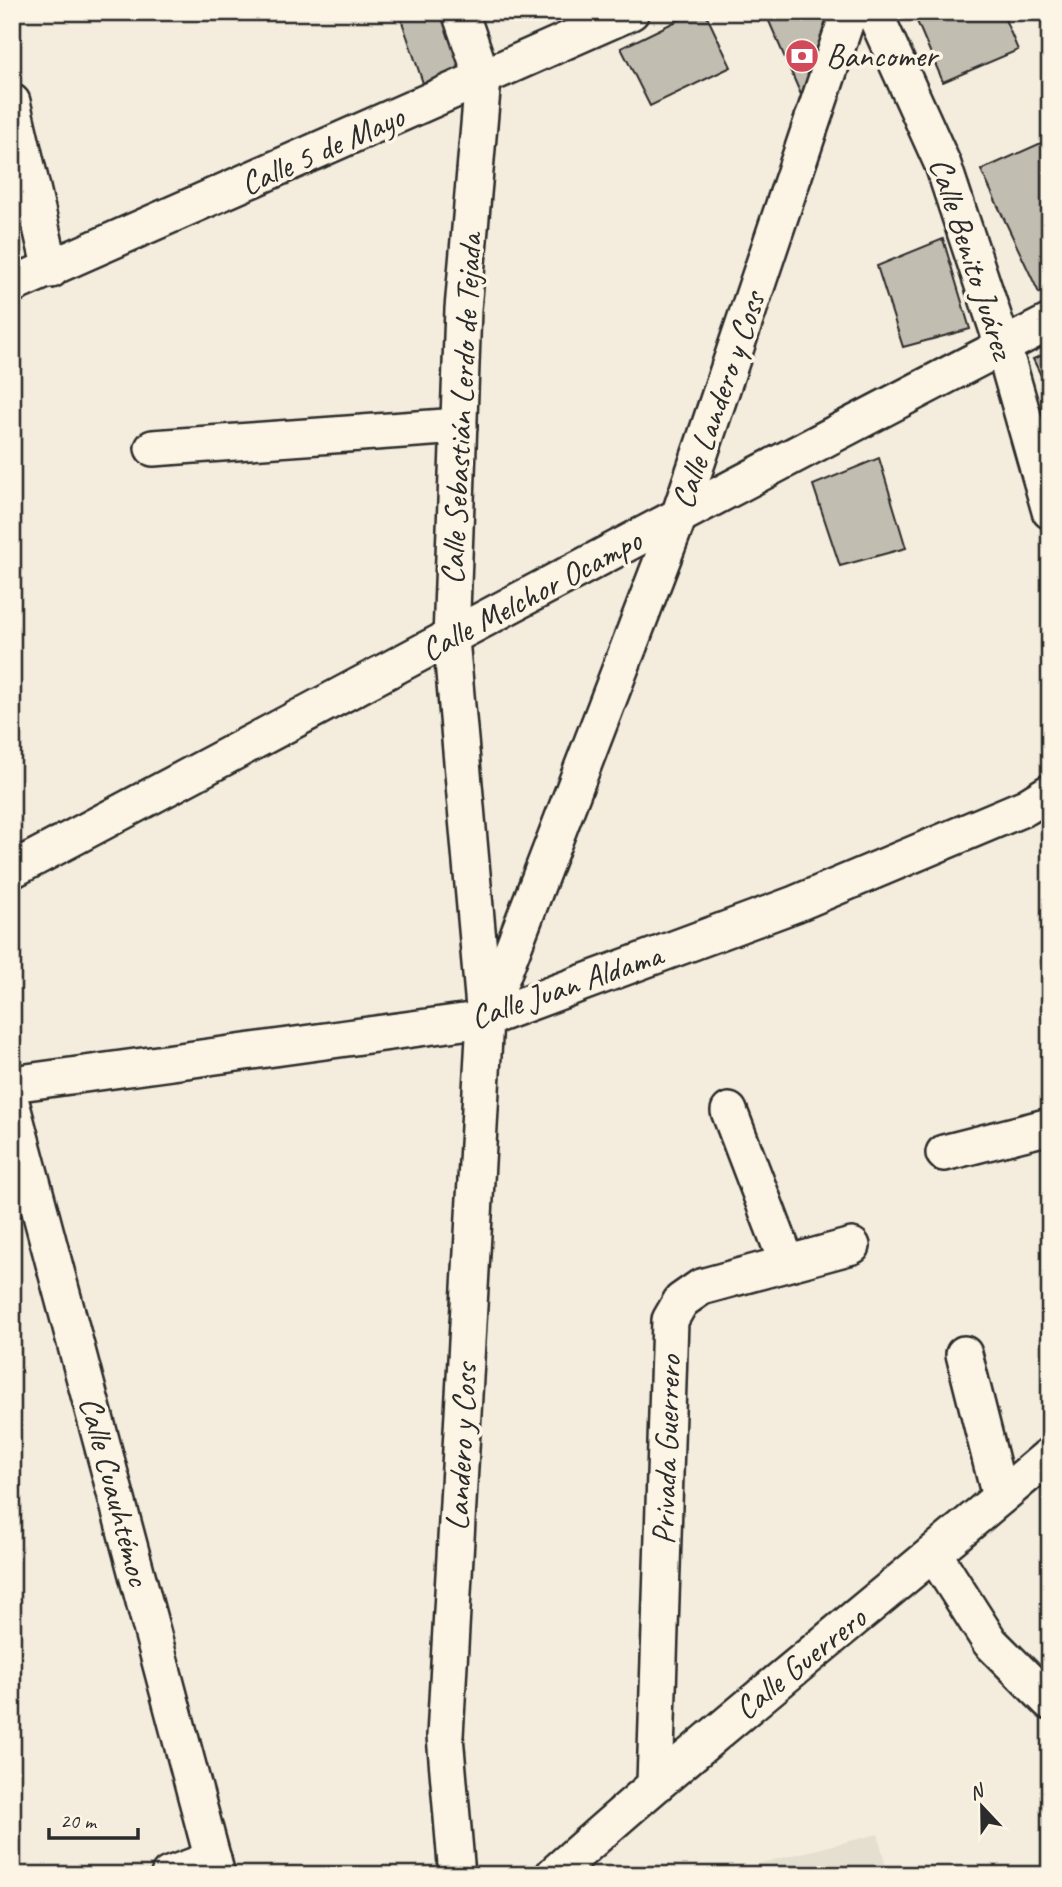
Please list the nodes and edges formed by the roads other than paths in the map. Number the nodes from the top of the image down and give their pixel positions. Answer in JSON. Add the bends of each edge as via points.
{"nodes":[{"id":1,"x":460,"y":12,"type":"edge"},
{"id":2,"x":631,"y":12,"type":"edge"},
{"id":3,"x":849,"y":12,"type":"edge"},
{"id":4,"x":874,"y":12,"type":"edge"},
{"id":5,"x":482,"y":79,"type":"junction"},
{"id":6,"x":12,"y":102,"type":"edge"},
{"id":7,"x":51,"y":270,"type":"junction"},
{"id":8,"x":12,"y":285,"type":"edge"},
{"id":9,"x":1050,"y":322,"type":"edge"},
{"id":10,"x":1003,"y":346,"type":"junction"},
{"id":11,"x":459,"y":426,"type":"junction"},
{"id":12,"x":153,"y":448,"type":"dead end"},
{"id":13,"x":1050,"y":511,"type":"edge"},
{"id":14,"x":679,"y":516,"type":"junction"},
{"id":15,"x":451,"y":639,"type":"junction"},
{"id":16,"x":1050,"y":792,"type":"edge"},
{"id":17,"x":12,"y":870,"type":"edge"},
{"id":18,"x":485,"y":1019,"type":"junction"},
{"id":19,"x":12,"y":1084,"type":"edge"},
{"id":20,"x":12,"y":1106,"type":"edge"},
{"id":21,"x":729,"y":1111,"type":"dead end"},
{"id":22,"x":1050,"y":1126,"type":"edge"},
{"id":23,"x":944,"y":1153,"type":"dead end"},
{"id":24,"x":852,"y":1246,"type":"dead end"},
{"id":25,"x":787,"y":1263,"type":"junction"},
{"id":26,"x":964,"y":1354,"type":"dead end"},
{"id":27,"x":1050,"y":1455,"type":"edge"},
{"id":28,"x":1000,"y":1497,"type":"junction"},
{"id":29,"x":934,"y":1554,"type":"junction"},
{"id":30,"x":1050,"y":1702,"type":"edge"},
{"id":31,"x":655,"y":1783,"type":"junction"},
{"id":32,"x":215,"y":1867,"type":"edge"},
{"id":33,"x":169,"y":1875,"type":"edge"},
{"id":34,"x":457,"y":1875,"type":"edge"},
{"id":35,"x":553,"y":1875,"type":"edge"}],
"edges":[{"from":1,"to":5,"type":"street","name":"Calle Sebastián Lerdo de Tejada"},
{"from":2,"to":5,"type":"street","name":"Calle 5 de Mayo"},
{"from":3,"to":14,"type":"street","name":"Calle Landero y Coss"},
{"from":4,"to":10,"type":"street","name":"Calle Benito Juárez","via":[[943,165]]},
{"from":5,"to":7,"type":"street","name":"Calle 5 de Mayo"},
{"from":5,"to":11,"type":"street","name":"Calle Sebastián Lerdo de Tejada","via":[[463,309]]},
{"from":6,"to":7,"type":"street"},
{"from":7,"to":8,"type":"street","name":"Calle 5 de Mayo"},
{"from":9,"to":10,"type":"street","name":"Calle Melchor Ocampo"},
{"from":10,"to":13,"type":"street","name":"Calle Benito Juárez"},
{"from":10,"to":14,"type":"street","name":"Calle Melchor Ocampo"},
{"from":11,"to":12,"type":"street"},
{"from":11,"to":15,"type":"street","name":"Calle Sebastián Lerdo de Tejada"},
{"from":14,"to":15,"type":"street","name":"Calle Melchor Ocampo"},
{"from":14,"to":18,"type":"street","name":"Calle Landero y Coss"},
{"from":15,"to":17,"type":"street","name":"Calle Melchor Ocampo"},
{"from":15,"to":18,"type":"street","name":"Calle Sebastián Lerdo de Tejada"},
{"from":16,"to":18,"type":"street","name":"Calle Juan Aldama","via":[[1026,807],[795,904]]},
{"from":18,"to":19,"type":"street","name":"Calle Juan Aldama"},
{"from":18,"to":34,"type":"street","name":"Landero y Coss","via":[[445,1736]]},
{"from":20,"to":32,"type":"street","name":"Calle Cuauhtémoc"},
{"from":21,"to":25,"type":"street"},
{"from":22,"to":23,"type":"street"},
{"from":24,"to":25,"type":"street","name":"Privada Guerrero"},
{"from":25,"to":31,"type":"street","name":"Privada Guerrero","via":[[701,1287],[681,1301],[670,1320]]},
{"from":26,"to":28,"type":"street"},
{"from":27,"to":28,"type":"street","name":"Calle Guerrero"},
{"from":28,"to":29,"type":"street","name":"Calle Guerrero"},
{"from":29,"to":30,"type":"street","via":[[990,1642]]},
{"from":29,"to":31,"type":"street","name":"Calle Guerrero"},
{"from":31,"to":35,"type":"street","name":"Calle Guerrero"},
{"from":32,"to":33,"type":"street"}]}
